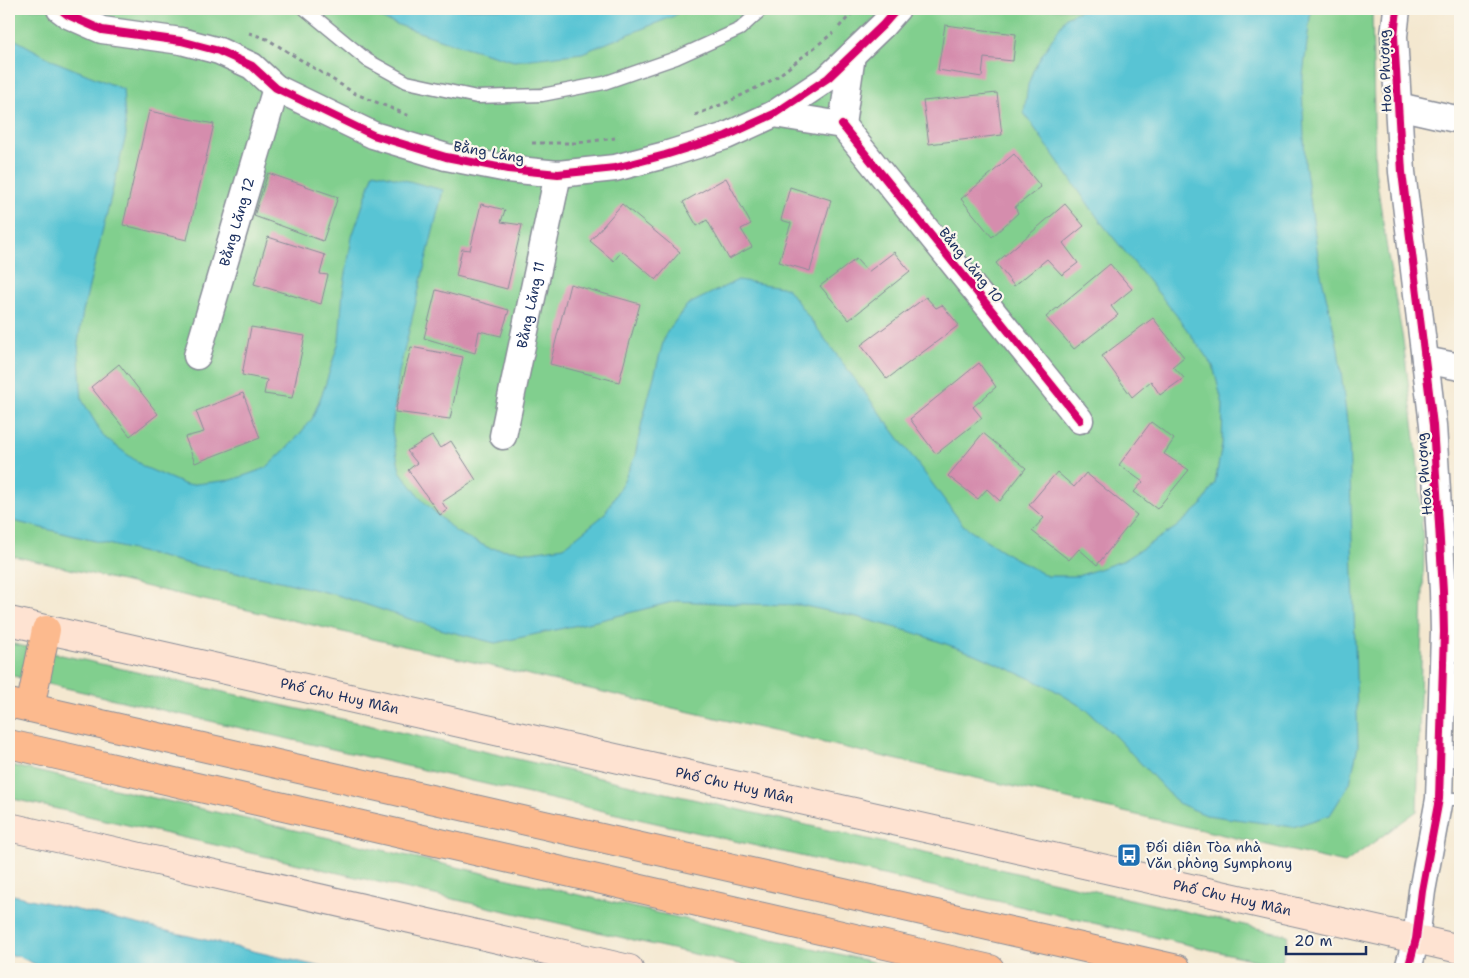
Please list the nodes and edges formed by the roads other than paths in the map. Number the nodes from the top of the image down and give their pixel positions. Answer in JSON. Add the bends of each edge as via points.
{"nodes":[{"id":1,"x":60,"y":9,"type":"edge"},
{"id":2,"x":305,"y":9,"type":"edge"},
{"id":3,"x":762,"y":9,"type":"edge"},
{"id":4,"x":897,"y":9,"type":"edge"},
{"id":5,"x":1397,"y":9,"type":"edge"},
{"id":6,"x":852,"y":55,"type":"junction"},
{"id":7,"x":276,"y":88,"type":"junction"},
{"id":8,"x":1398,"y":106,"type":"junction"},
{"id":9,"x":774,"y":114,"type":"junction"},
{"id":10,"x":1460,"y":120,"type":"edge"},
{"id":11,"x":842,"y":125,"type":"junction"},
{"id":12,"x":558,"y":174,"type":"junction"},
{"id":13,"x":197,"y":356,"type":"dead end"},
{"id":14,"x":1426,"y":360,"type":"junction"},
{"id":15,"x":1460,"y":368,"type":"edge"},
{"id":16,"x":1080,"y":420,"type":"dead end"},
{"id":17,"x":503,"y":436,"type":"dead end"},
{"id":18,"x":9,"y":621,"type":"edge"},
{"id":19,"x":46,"y":630,"type":"junction"},
{"id":20,"x":1452,"y":633,"type":"edge"},
{"id":21,"x":19,"y":705,"type":"edge"},
{"id":22,"x":9,"y":744,"type":"edge"},
{"id":23,"x":1449,"y":799,"type":"edge"},
{"id":24,"x":9,"y":827,"type":"edge"},
{"id":25,"x":1416,"y":939,"type":"junction"},
{"id":26,"x":1460,"y":949,"type":"edge"},
{"id":27,"x":630,"y":969,"type":"edge"},
{"id":28,"x":990,"y":969,"type":"edge"},
{"id":29,"x":1176,"y":969,"type":"edge"},
{"id":30,"x":1408,"y":969,"type":"edge"}],
"edges":[{"from":1,"to":7,"type":"street","name":"Bằng Lăng","via":[[102,30],[181,41],[219,51],[252,66]]},
{"from":2,"to":3,"type":"lane","via":[[367,60],[407,82],[477,97],[542,95],[604,83],[676,58],[740,29]]},
{"from":4,"to":6,"type":"street","name":"Bằng Lăng"},
{"from":5,"to":8,"type":"street","name":"Hoa Phượng","via":[[1394,36]]},
{"from":6,"to":9,"type":"street","name":"Bằng Lăng","via":[[828,78]]},
{"from":6,"to":11,"type":"street"},
{"from":7,"to":12,"type":"street","name":"Bằng Lăng","via":[[373,135],[446,157],[508,169]]},
{"from":7,"to":13,"type":"street","name":"Bằng Lăng 12"},
{"from":8,"to":10,"type":"street"},
{"from":8,"to":14,"type":"street","name":"Hoa Phượng","via":[[1402,172]]},
{"from":9,"to":11,"type":"street"},
{"from":9,"to":12,"type":"street","name":"Bằng Lăng","via":[[726,136],[665,155],[615,168]]},
{"from":11,"to":16,"type":"street","name":"Bằng Lăng 10"},
{"from":12,"to":17,"type":"street","name":"Bằng Lăng 11"},
{"from":14,"to":15,"type":"street"},
{"from":14,"to":20,"type":"street","name":"Hoa Phượng","via":[[1443,581]]},
{"from":18,"to":19,"type":"main road","name":"Phố Chu Huy Mân"},
{"from":19,"to":21,"type":"main road"},
{"from":19,"to":25,"type":"main road","name":"Phố Chu Huy Mân"},
{"from":20,"to":23,"type":"street","name":"Hoa Phượng"},
{"from":21,"to":29,"type":"main road"},
{"from":22,"to":28,"type":"main road"},
{"from":23,"to":25,"type":"street","name":"Hoa Phượng","via":[[1422,890]]},
{"from":24,"to":27,"type":"main road"},
{"from":25,"to":26,"type":"main road","name":"Phố Chu Huy Mân"},
{"from":25,"to":30,"type":"street","name":"Hoa Phượng"}]}
